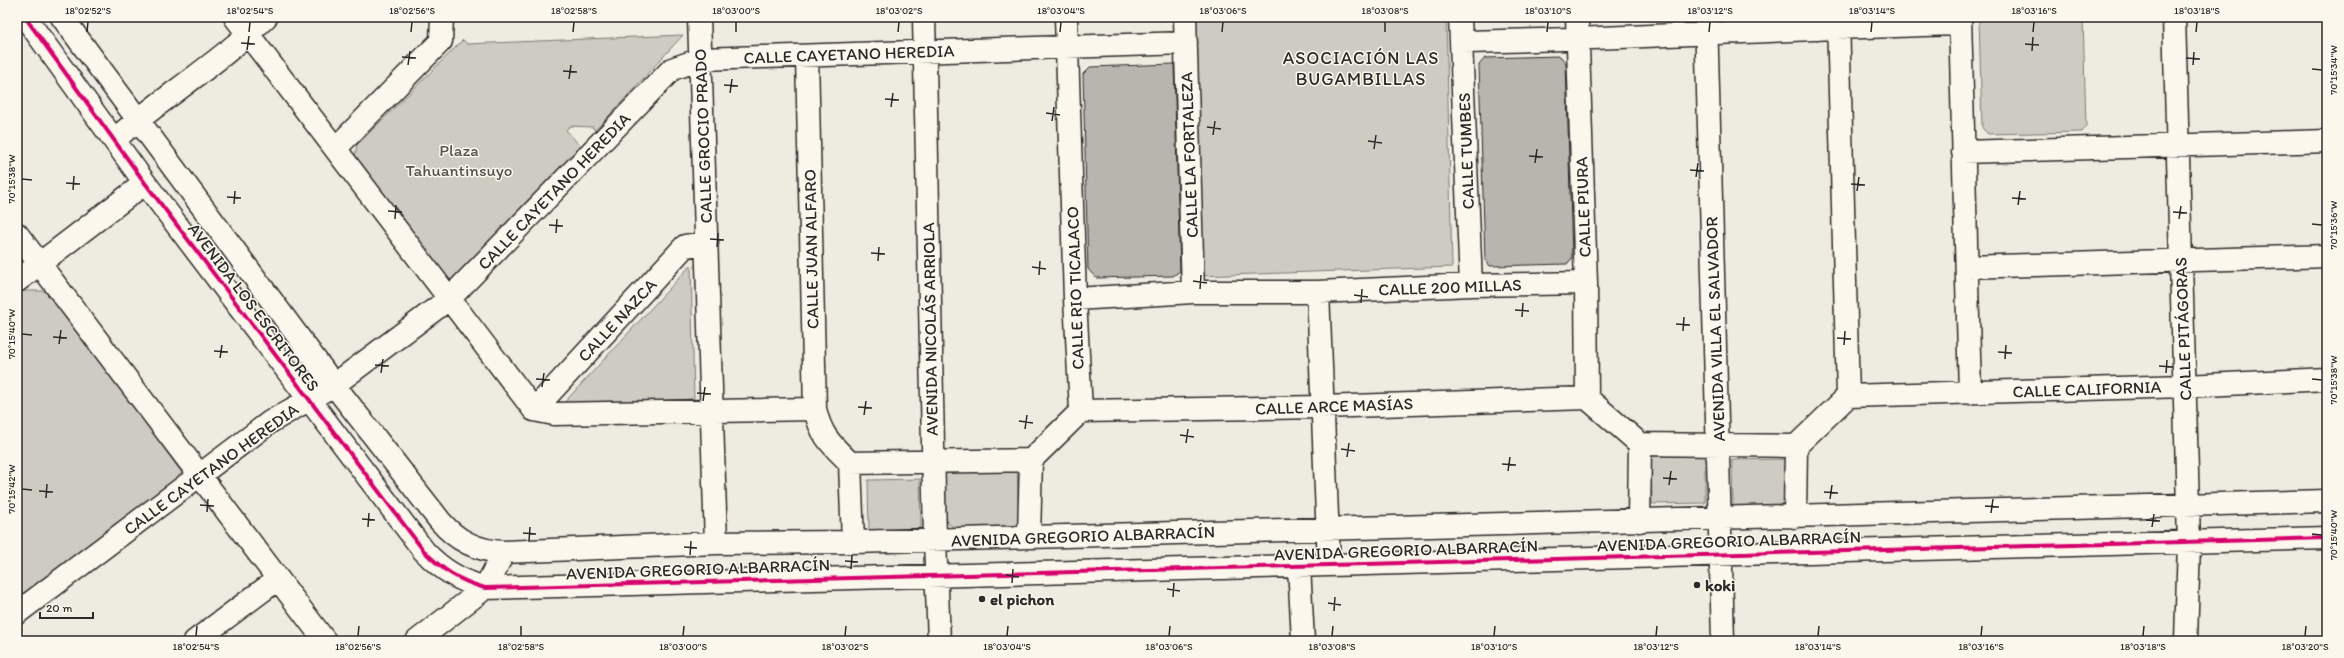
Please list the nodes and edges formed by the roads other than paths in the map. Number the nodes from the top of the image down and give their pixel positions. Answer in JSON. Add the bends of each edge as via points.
{"nodes":[{"id":1,"x":25,"y":17,"type":"edge"},
{"id":2,"x":62,"y":17,"type":"edge"},
{"id":3,"x":235,"y":17,"type":"edge"},
{"id":4,"x":266,"y":17,"type":"edge"},
{"id":5,"x":442,"y":17,"type":"edge"},
{"id":6,"x":699,"y":17,"type":"edge"},
{"id":7,"x":924,"y":17,"type":"edge"},
{"id":8,"x":1066,"y":17,"type":"edge"},
{"id":9,"x":1185,"y":17,"type":"edge"},
{"id":10,"x":1460,"y":17,"type":"edge"},
{"id":11,"x":1577,"y":17,"type":"edge"},
{"id":12,"x":2174,"y":17,"type":"edge"},
{"id":13,"x":1960,"y":20,"type":"edge"},
{"id":14,"x":1838,"y":22,"type":"edge"},
{"id":15,"x":1706,"y":26,"type":"edge"},
{"id":16,"x":249,"y":34,"type":"junction"},
{"id":17,"x":1578,"y":40,"type":"junction"},
{"id":18,"x":1461,"y":42,"type":"junction"},
{"id":19,"x":1186,"y":43,"type":"junction"},
{"id":20,"x":1067,"y":47,"type":"junction"},
{"id":21,"x":925,"y":52,"type":"junction"},
{"id":22,"x":806,"y":56,"type":"junction"},
{"id":23,"x":700,"y":59,"type":"junction"},
{"id":24,"x":138,"y":119,"type":"junction"},
{"id":25,"x":114,"y":140,"type":"junction"},
{"id":26,"x":2327,"y":141,"type":"edge"},
{"id":27,"x":2178,"y":145,"type":"junction"},
{"id":28,"x":336,"y":148,"type":"junction"},
{"id":29,"x":1963,"y":152,"type":"junction"},
{"id":30,"x":145,"y":183,"type":"junction"},
{"id":31,"x":17,"y":234,"type":"edge"},
{"id":32,"x":707,"y":243,"type":"junction"},
{"id":33,"x":2327,"y":256,"type":"edge"},
{"id":34,"x":2181,"y":260,"type":"junction"},
{"id":35,"x":40,"y":264,"type":"junction"},
{"id":36,"x":1967,"y":267,"type":"junction"},
{"id":37,"x":17,"y":281,"type":"edge"},
{"id":38,"x":1586,"y":283,"type":"junction"},
{"id":39,"x":1471,"y":285,"type":"junction"},
{"id":40,"x":1193,"y":292,"type":"junction"},
{"id":41,"x":1318,"y":292,"type":"junction"},
{"id":42,"x":450,"y":298,"type":"junction"},
{"id":43,"x":1075,"y":299,"type":"junction"},
{"id":44,"x":2327,"y":379,"type":"edge"},
{"id":45,"x":334,"y":385,"type":"junction"},
{"id":46,"x":2185,"y":386,"type":"junction"},
{"id":47,"x":1970,"y":393,"type":"junction"},
{"id":48,"x":1848,"y":396,"type":"junction"},
{"id":49,"x":1587,"y":398,"type":"junction"},
{"id":50,"x":308,"y":400,"type":"junction"},
{"id":51,"x":1321,"y":407,"type":"junction"},
{"id":52,"x":815,"y":409,"type":"junction"},
{"id":53,"x":534,"y":410,"type":"junction"},
{"id":54,"x":712,"y":411,"type":"junction"},
{"id":55,"x":1081,"y":411,"type":"junction"},
{"id":56,"x":1640,"y":444,"type":"junction"},
{"id":57,"x":1718,"y":446,"type":"junction"},
{"id":58,"x":1796,"y":446,"type":"junction"},
{"id":59,"x":1031,"y":460,"type":"junction"},
{"id":60,"x":850,"y":463,"type":"junction"},
{"id":61,"x":933,"y":463,"type":"junction"},
{"id":62,"x":200,"y":476,"type":"junction"},
{"id":63,"x":2327,"y":501,"type":"edge"},
{"id":64,"x":2188,"y":506,"type":"junction"},
{"id":65,"x":1795,"y":517,"type":"junction"},
{"id":66,"x":1720,"y":519,"type":"junction"},
{"id":67,"x":1639,"y":521,"type":"junction"},
{"id":68,"x":1326,"y":529,"type":"junction"},
{"id":69,"x":1029,"y":537,"type":"junction"},
{"id":70,"x":2327,"y":538,"type":"edge"},
{"id":71,"x":935,"y":540,"type":"junction"},
{"id":72,"x":853,"y":542,"type":"junction"},
{"id":73,"x":2189,"y":542,"type":"junction"},
{"id":74,"x":716,"y":543,"type":"junction"},
{"id":75,"x":504,"y":552,"type":"junction"},
{"id":76,"x":1721,"y":554,"type":"junction"},
{"id":77,"x":1328,"y":565,"type":"junction"},
{"id":78,"x":1299,"y":566,"type":"junction"},
{"id":79,"x":937,"y":575,"type":"junction"},
{"id":80,"x":278,"y":579,"type":"junction"},
{"id":81,"x":485,"y":588,"type":"junction"},
{"id":82,"x":17,"y":613,"type":"edge"},
{"id":83,"x":195,"y":641,"type":"edge"},
{"id":84,"x":325,"y":641,"type":"edge"},
{"id":85,"x":417,"y":641,"type":"edge"},
{"id":86,"x":939,"y":641,"type":"edge"},
{"id":87,"x":1303,"y":641,"type":"edge"},
{"id":88,"x":1723,"y":641,"type":"edge"},
{"id":89,"x":2186,"y":641,"type":"edge"}],
"edges":[{"from":1,"to":25,"type":"street","name":"AVENIDA LOS ESCRITORES"},
{"from":2,"to":24,"type":"street","name":"AVENIDA LOS ESCRITORES"},
{"from":3,"to":16,"type":"street"},
{"from":4,"to":16,"type":"street"},
{"from":5,"to":28,"type":"street","via":[[441,41]]},
{"from":6,"to":23,"type":"street","name":"CALLE GROCIO PRADO"},
{"from":7,"to":21,"type":"street","name":"AVENIDA NICOLÁS ARRIOLA"},
{"from":8,"to":20,"type":"street","name":"CALLE RIO TICALACO"},
{"from":9,"to":19,"type":"street","name":"CALLE LA FORTALEZA"},
{"from":10,"to":18,"type":"street","name":"CALLE TUMBES"},
{"from":11,"to":17,"type":"street","name":"CALLE PIURA"},
{"from":12,"to":27,"type":"street","name":"CALLE PITÁGORAS"},
{"from":13,"to":14,"type":"street"},
{"from":13,"to":29,"type":"street"},
{"from":14,"to":15,"type":"street"},
{"from":14,"to":48,"type":"street"},
{"from":15,"to":17,"type":"street"},
{"from":15,"to":57,"type":"street","name":"AVENIDA VILLA EL SALVADOR"},
{"from":16,"to":24,"type":"street"},
{"from":16,"to":28,"type":"street"},
{"from":17,"to":18,"type":"street"},
{"from":17,"to":38,"type":"street","name":"CALLE PIURA"},
{"from":18,"to":39,"type":"street","name":"CALLE TUMBES"},
{"from":19,"to":20,"type":"street","name":"CALLE CAYETANO HEREDIA"},
{"from":19,"to":40,"type":"street","name":"CALLE LA FORTALEZA"},
{"from":20,"to":21,"type":"street","name":"CALLE CAYETANO HEREDIA"},
{"from":20,"to":43,"type":"street","name":"CALLE RIO TICALACO"},
{"from":21,"to":22,"type":"street","name":"CALLE CAYETANO HEREDIA"},
{"from":21,"to":61,"type":"street","name":"AVENIDA NICOLÁS ARRIOLA"},
{"from":22,"to":23,"type":"street","name":"CALLE CAYETANO HEREDIA"},
{"from":22,"to":52,"type":"street","name":"CALLE JUAN ALFARO"},
{"from":23,"to":32,"type":"street","name":"CALLE GROCIO PRADO"},
{"from":23,"to":42,"type":"street","name":"CALLE CAYETANO HEREDIA","via":[[672,69]]},
{"from":24,"to":25,"type":"street"},
{"from":24,"to":45,"type":"street","name":"AVENIDA LOS ESCRITORES"},
{"from":25,"to":30,"type":"street","name":"AVENIDA LOS ESCRITORES"},
{"from":26,"to":27,"type":"street"},
{"from":27,"to":29,"type":"street"},
{"from":27,"to":34,"type":"street","name":"CALLE PITÁGORAS"},
{"from":28,"to":42,"type":"street"},
{"from":29,"to":36,"type":"street"},
{"from":30,"to":35,"type":"street"},
{"from":30,"to":50,"type":"street","name":"AVENIDA LOS ESCRITORES"},
{"from":31,"to":35,"type":"street"},
{"from":32,"to":53,"type":"street","name":"CALLE NAZCA","via":[[685,246]]},
{"from":32,"to":54,"type":"street","name":"CALLE GROCIO PRADO"},
{"from":33,"to":34,"type":"street"},
{"from":34,"to":36,"type":"street"},
{"from":34,"to":46,"type":"street","name":"CALLE PITÁGORAS"},
{"from":35,"to":37,"type":"street"},
{"from":35,"to":62,"type":"street"},
{"from":36,"to":47,"type":"street"},
{"from":38,"to":39,"type":"street","name":"CALLE 200 MILLAS"},
{"from":38,"to":49,"type":"street","name":"CALLE PIURA"},
{"from":39,"to":41,"type":"street","name":"CALLE 200 MILLAS"},
{"from":40,"to":41,"type":"street","name":"CALLE 200 MILLAS"},
{"from":40,"to":43,"type":"street","name":"CALLE 200 MILLAS"},
{"from":41,"to":51,"type":"street"},
{"from":42,"to":45,"type":"street","name":"CALLE CAYETANO HEREDIA"},
{"from":42,"to":53,"type":"street"},
{"from":43,"to":55,"type":"street","name":"CALLE RIO TICALACO"},
{"from":44,"to":46,"type":"street","name":"CALLE CALIFORNIA"},
{"from":45,"to":50,"type":"street","name":"CALLE CAYETANO HEREDIA"},
{"from":45,"to":75,"type":"street","name":"AVENIDA LOS ESCRITORES","via":[[448,530],[475,547]]},
{"from":46,"to":47,"type":"street","name":"CALLE CALIFORNIA"},
{"from":46,"to":64,"type":"street","name":"CALLE PITÁGORAS"},
{"from":47,"to":48,"type":"street","name":"CALLE CALIFORNIA"},
{"from":48,"to":58,"type":"street"},
{"from":49,"to":51,"type":"street","name":"CALLE ARCE MASÍAS"},
{"from":49,"to":56,"type":"street"},
{"from":50,"to":62,"type":"street","name":"CALLE CAYETANO HEREDIA","via":[[270,422]]},
{"from":50,"to":81,"type":"street","name":"AVENIDA LOS ESCRITORES","via":[[434,562],[458,578]]},
{"from":51,"to":55,"type":"street","name":"CALLE ARCE MASÍAS"},
{"from":51,"to":68,"type":"street"},
{"from":52,"to":54,"type":"street"},
{"from":52,"to":60,"type":"street","name":"CALLE JUAN ALFARO","via":[[819,426],[827,441]]},
{"from":53,"to":54,"type":"street","via":[[554,414]]},
{"from":54,"to":74,"type":"street","name":"CALLE GROCIO PRADO"},
{"from":55,"to":59,"type":"street"},
{"from":56,"to":57,"type":"street"},
{"from":56,"to":67,"type":"street"},
{"from":57,"to":58,"type":"street"},
{"from":57,"to":66,"type":"street","name":"AVENIDA VILLA EL SALVADOR"},
{"from":58,"to":65,"type":"street"},
{"from":59,"to":61,"type":"street"},
{"from":59,"to":69,"type":"street"},
{"from":60,"to":61,"type":"street"},
{"from":60,"to":72,"type":"street"},
{"from":61,"to":71,"type":"street","name":"AVENIDA NICOLÁS ARRIOLA"},
{"from":62,"to":80,"type":"street"},
{"from":62,"to":82,"type":"street","name":"CALLE CAYETANO HEREDIA"},
{"from":63,"to":64,"type":"street","name":"AVENIDA GREGORIO ALBARRACÍN"},
{"from":64,"to":65,"type":"street","name":"AVENIDA GREGORIO ALBARRACÍN"},
{"from":64,"to":73,"type":"street","name":"CALLE PITÁGORAS"},
{"from":65,"to":66,"type":"street","name":"AVENIDA GREGORIO ALBARRACÍN"},
{"from":66,"to":67,"type":"street","name":"AVENIDA GREGORIO ALBARRACÍN"},
{"from":66,"to":76,"type":"street","name":"AVENIDA VILLA EL SALVADOR"},
{"from":67,"to":68,"type":"street","name":"AVENIDA GREGORIO ALBARRACÍN"},
{"from":68,"to":69,"type":"street","name":"AVENIDA GREGORIO ALBARRACÍN"},
{"from":68,"to":77,"type":"street"},
{"from":69,"to":71,"type":"street","name":"AVENIDA GREGORIO ALBARRACÍN"},
{"from":70,"to":73,"type":"street","name":"AVENIDA GREGORIO ALBARRACÍN"},
{"from":71,"to":72,"type":"street","name":"AVENIDA GREGORIO ALBARRACÍN"},
{"from":71,"to":79,"type":"street","name":"AVENIDA NICOLÁS ARRIOLA"},
{"from":72,"to":74,"type":"street","name":"AVENIDA GREGORIO ALBARRACÍN"},
{"from":73,"to":76,"type":"street","name":"AVENIDA GREGORIO ALBARRACÍN"},
{"from":73,"to":89,"type":"street","name":"CALLE PITÁGORAS"},
{"from":74,"to":75,"type":"street","name":"AVENIDA GREGORIO ALBARRACÍN"},
{"from":75,"to":81,"type":"street"},
{"from":76,"to":77,"type":"street","name":"AVENIDA GREGORIO ALBARRACÍN"},
{"from":76,"to":88,"type":"street","name":"AVENIDA VILLA EL SALVADOR"},
{"from":77,"to":78,"type":"street","name":"AVENIDA GREGORIO ALBARRACÍN"},
{"from":78,"to":79,"type":"street","name":"AVENIDA GREGORIO ALBARRACÍN"},
{"from":78,"to":87,"type":"street"},
{"from":79,"to":81,"type":"street","name":"AVENIDA GREGORIO ALBARRACÍN"},
{"from":79,"to":86,"type":"street","name":"AVENIDA NICOLÁS ARRIOLA"},
{"from":80,"to":83,"type":"street"},
{"from":80,"to":84,"type":"street"},
{"from":81,"to":85,"type":"street"}]}
